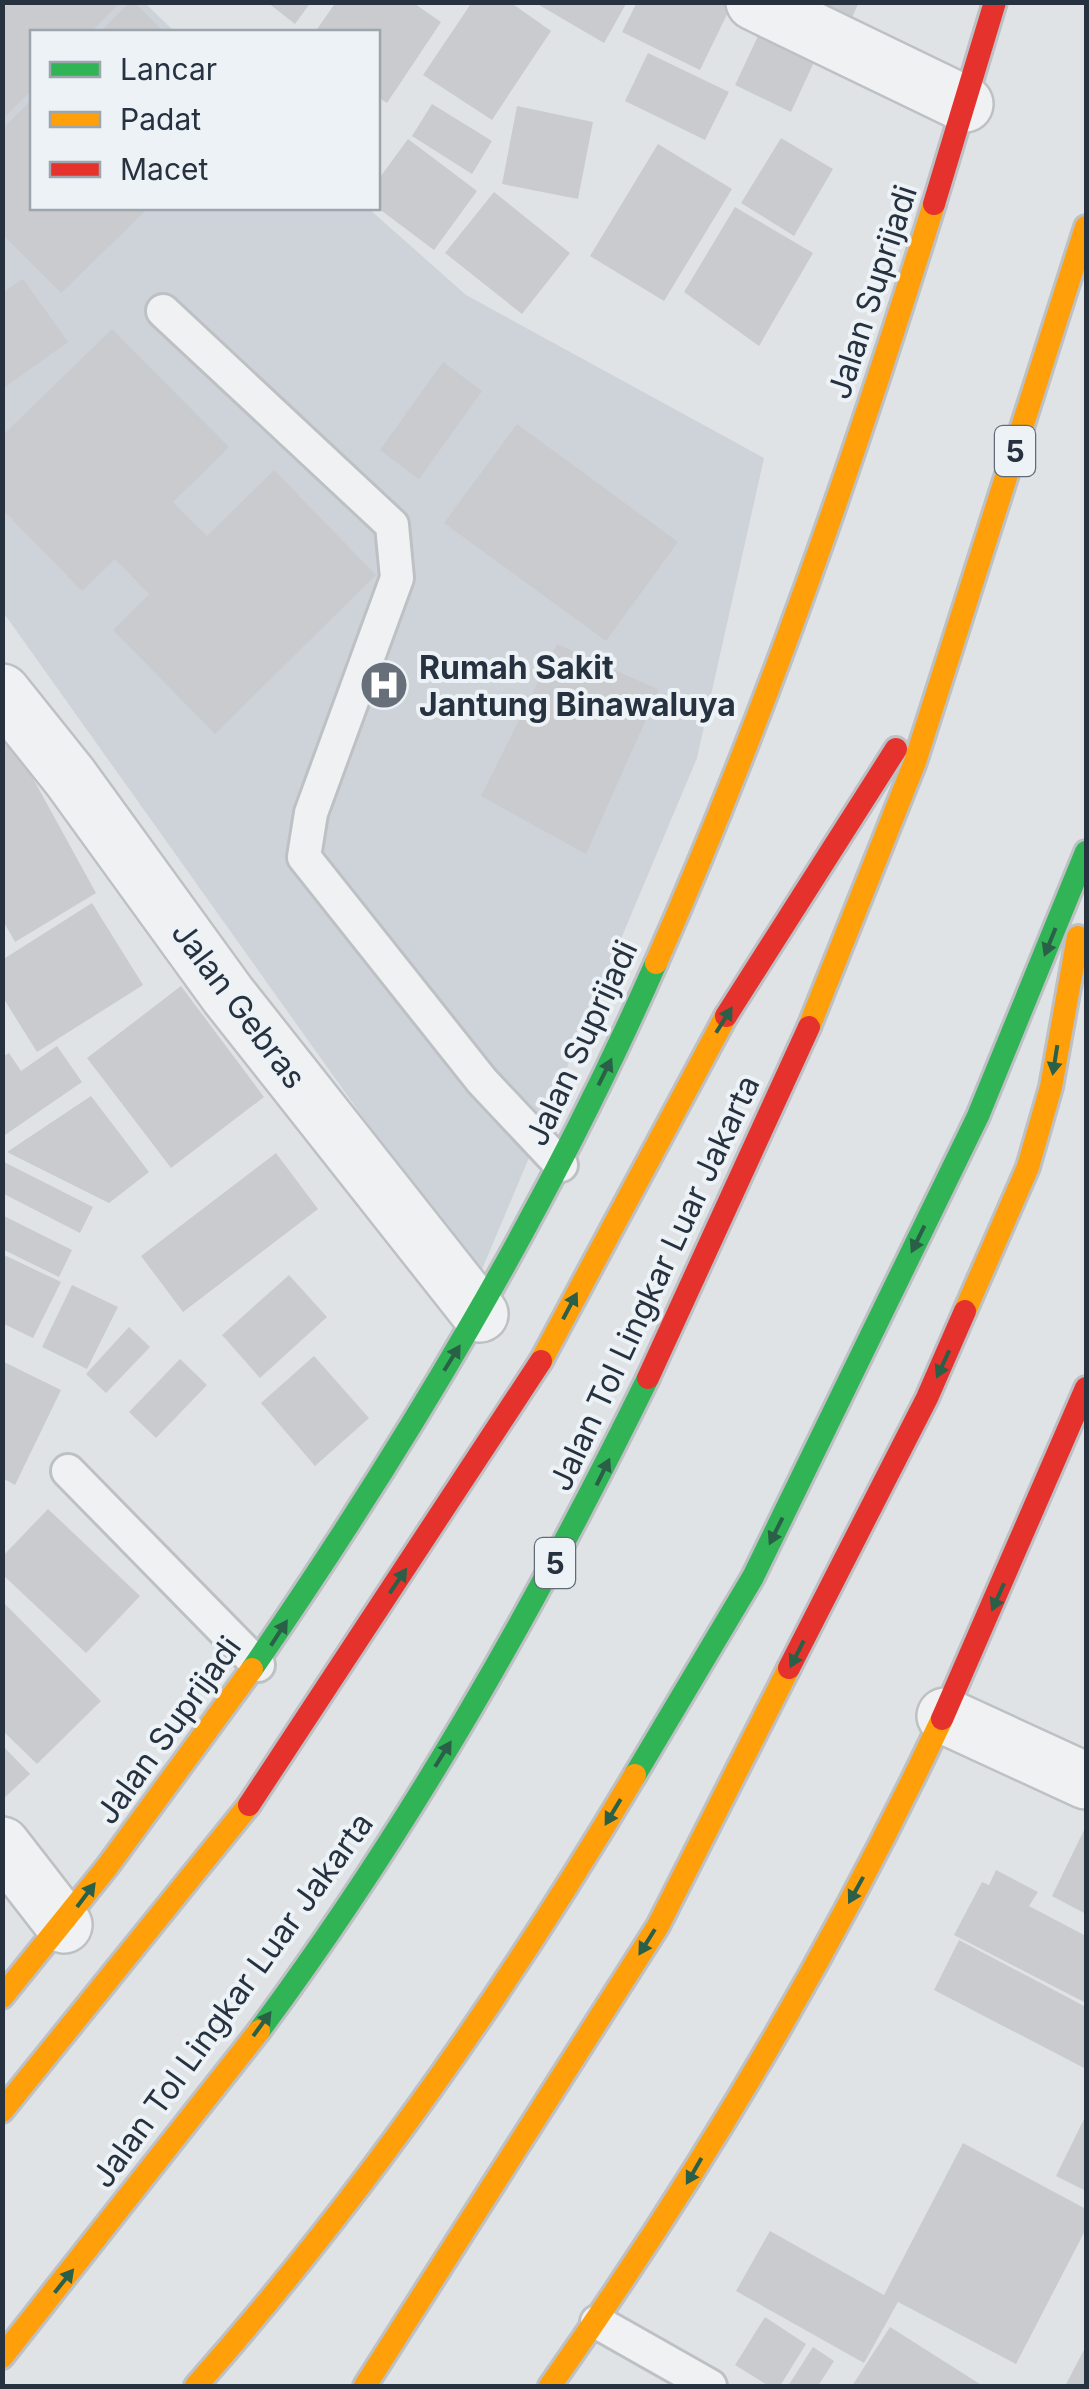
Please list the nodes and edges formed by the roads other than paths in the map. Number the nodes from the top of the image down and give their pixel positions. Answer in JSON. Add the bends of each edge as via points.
{"nodes":[{"id":1,"x":754,"y":2,"type":"edge"},
{"id":2,"x":995,"y":2,"type":"edge"},
{"id":3,"x":965,"y":104,"type":"junction"},
{"id":4,"x":1086,"y":227,"type":"edge"},
{"id":5,"x":163,"y":311,"type":"dead end"},
{"id":6,"x":944,"y":676,"type":"junction"},
{"id":7,"x":2,"y":692,"type":"edge"},
{"id":8,"x":1086,"y":852,"type":"edge"},
{"id":9,"x":1086,"y":895,"type":"edge"},
{"id":10,"x":560,"y":1165,"type":"junction"},
{"id":11,"x":480,"y":1314,"type":"junction"},
{"id":12,"x":1086,"y":1388,"type":"edge"},
{"id":13,"x":68,"y":1471,"type":"dead end"},
{"id":14,"x":258,"y":1664,"type":"junction"},
{"id":15,"x":945,"y":1716,"type":"junction"},
{"id":16,"x":1086,"y":1781,"type":"edge"},
{"id":17,"x":2,"y":1845,"type":"edge"},
{"id":18,"x":64,"y":1925,"type":"junction"},
{"id":19,"x":2,"y":1997,"type":"edge"},
{"id":20,"x":2,"y":2110,"type":"edge"},
{"id":21,"x":598,"y":2322,"type":"junction"},
{"id":22,"x":2,"y":2357,"type":"edge"},
{"id":23,"x":196,"y":2386,"type":"edge"},
{"id":24,"x":365,"y":2386,"type":"edge"},
{"id":25,"x":550,"y":2386,"type":"edge"},
{"id":26,"x":710,"y":2386,"type":"edge"}],
"edges":[{"from":1,"to":3,"type":"street"},
{"from":2,"to":3,"type":"main road","name":"Jalan Suprijadi"},
{"from":10,"to":3,"type":"main road","name":"Jalan Suprijadi","one_way":true,"via":[[646,982],[818,560]]},
{"from":4,"to":6,"type":"main road","name":"Jalan Tol Lingkar Luar Jakarta","number":"5"},
{"from":5,"to":10,"type":"lane","via":[[392,526],[397,578],[311,813],[304,858],[482,1081]]},
{"from":20,"to":6,"type":"main road","one_way":true,"via":[[247,1808],[527,1387],[703,1054]]},
{"from":22,"to":6,"type":"main road","name":"Jalan Tol Lingkar Luar Jakarta","number":"5","one_way":true,"via":[[180,2137],[350,1903],[580,1517],[815,1014],[887,840]]},
{"from":7,"to":11,"type":"street","name":"Jalan Gebras","via":[[228,995]]},
{"from":8,"to":23,"type":"main road","one_way":true,"via":[[978,1116],[753,1577],[537,1939],[289,2281]]},
{"from":9,"to":24,"type":"main road","one_way":true,"via":[[1051,1088],[1028,1167],[927,1398],[658,1926]]},
{"from":10,"to":11,"type":"main road","name":"Jalan Suprijadi"},
{"from":14,"to":11,"type":"main road","name":"Jalan Suprijadi","one_way":true},
{"from":12,"to":15,"type":"main road","one_way":true},
{"from":13,"to":14,"type":"lane"},
{"from":18,"to":14,"type":"main road","name":"Jalan Suprijadi","one_way":true},
{"from":15,"to":16,"type":"street"},
{"from":15,"to":21,"type":"main road","one_way":true,"via":[[807,1980]]},
{"from":17,"to":18,"type":"street"},
{"from":18,"to":19,"type":"main road","name":"Jalan Suprijadi"},
{"from":21,"to":25,"type":"main road"},
{"from":21,"to":26,"type":"lane"}]}
